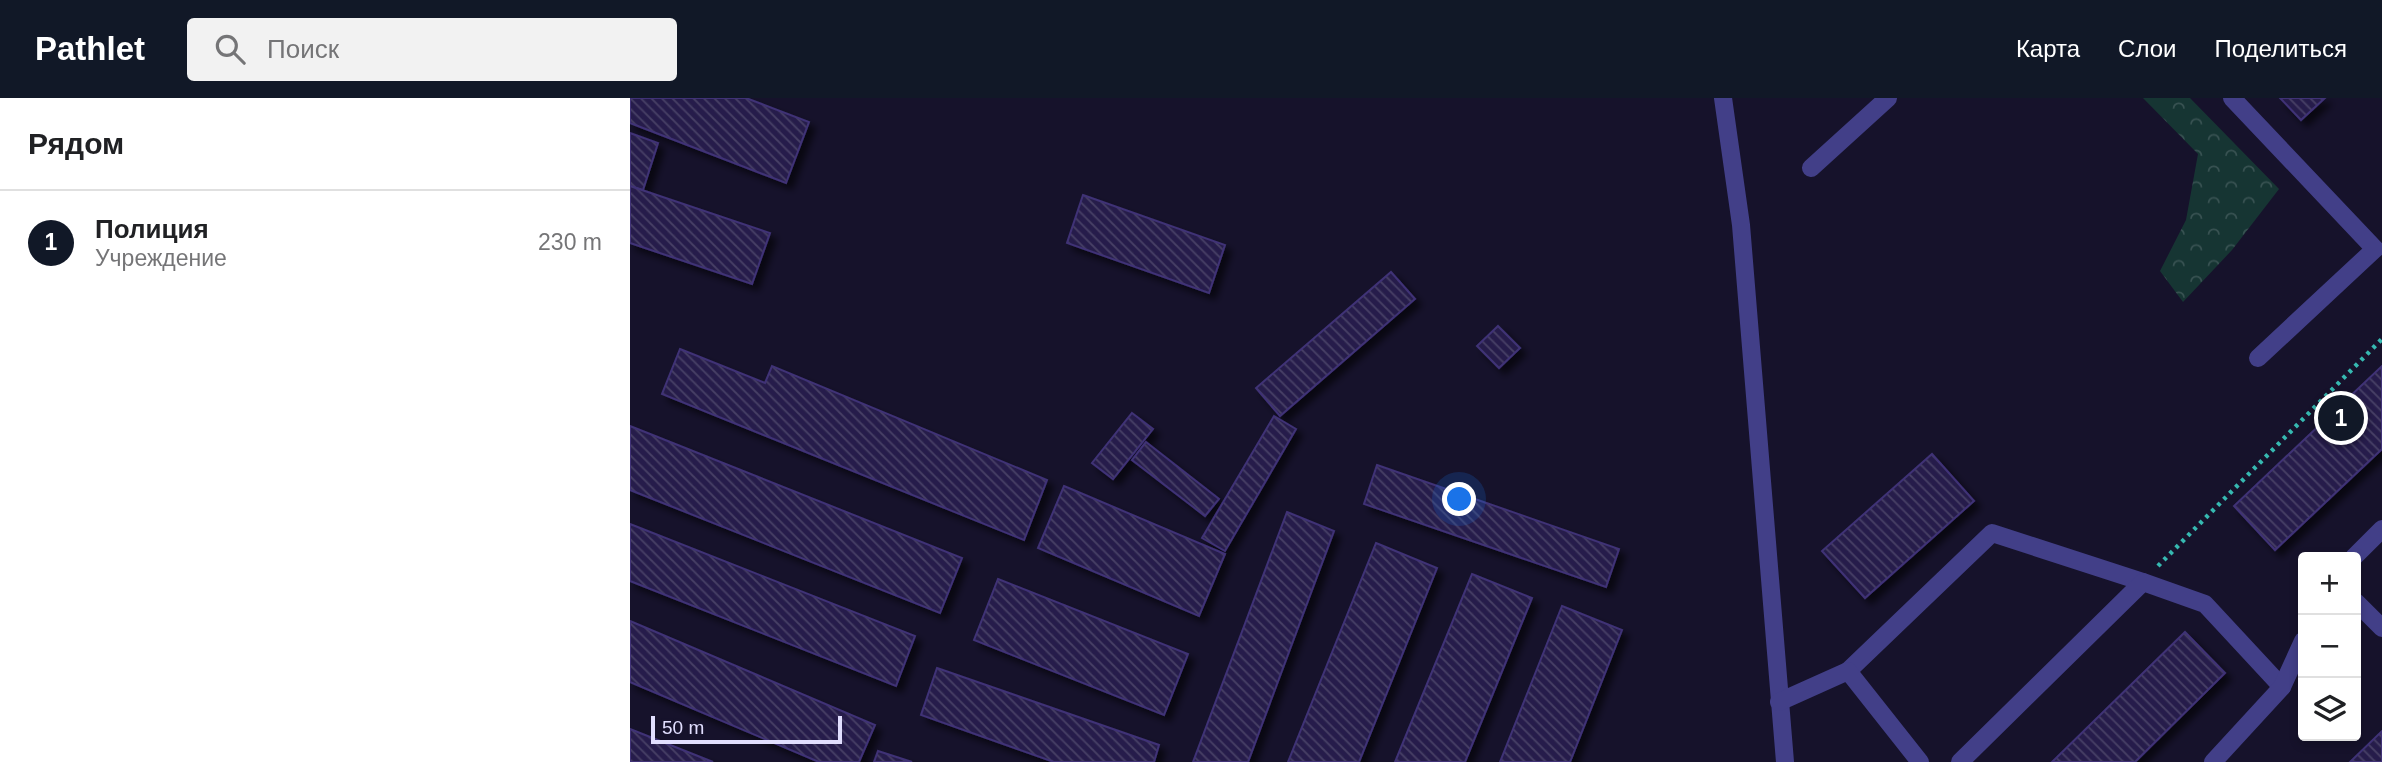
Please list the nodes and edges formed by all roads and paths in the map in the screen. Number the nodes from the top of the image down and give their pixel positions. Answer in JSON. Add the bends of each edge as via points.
{"nodes":[{"id":1,"x":1723,"y":98,"type":"edge"},
{"id":2,"x":1888,"y":98,"type":"edge"},
{"id":3,"x":2232,"y":98,"type":"edge"},
{"id":4,"x":1811,"y":168,"type":"dead end"},
{"id":5,"x":2380,"y":249,"type":"edge"},
{"id":6,"x":2382,"y":339,"type":"edge"},
{"id":7,"x":2258,"y":358,"type":"dead end"},
{"id":8,"x":2382,"y":529,"type":"edge"},
{"id":9,"x":2359,"y":552,"type":"edge"},
{"id":10,"x":2143,"y":582,"type":"junction"},
{"id":11,"x":2361,"y":607,"type":"edge"},
{"id":12,"x":2382,"y":628,"type":"edge"},
{"id":13,"x":2298,"y":652,"type":"edge"},
{"id":14,"x":1848,"y":671,"type":"junction"},
{"id":15,"x":2282,"y":687,"type":"junction"},
{"id":16,"x":1779,"y":702,"type":"junction"},
{"id":17,"x":1785,"y":762,"type":"edge"},
{"id":18,"x":1920,"y":762,"type":"edge"},
{"id":19,"x":1960,"y":762,"type":"edge"},
{"id":20,"x":2213,"y":762,"type":"edge"}],
"edges":[{"from":1,"to":16,"type":"street","via":[[1741,225]]},
{"from":2,"to":4,"type":"street"},
{"from":3,"to":5,"type":"street"},
{"from":5,"to":7,"type":"street"},
{"from":6,"to":10,"type":"path"},
{"from":8,"to":9,"type":"street"},
{"from":10,"to":14,"type":"street","via":[[1992,533]]},
{"from":10,"to":15,"type":"street","via":[[2205,604]]},
{"from":10,"to":19,"type":"street"},
{"from":11,"to":12,"type":"street"},
{"from":13,"to":15,"type":"street"},
{"from":14,"to":16,"type":"street"},
{"from":14,"to":18,"type":"street"},
{"from":15,"to":20,"type":"street"},
{"from":16,"to":17,"type":"street"}]}
